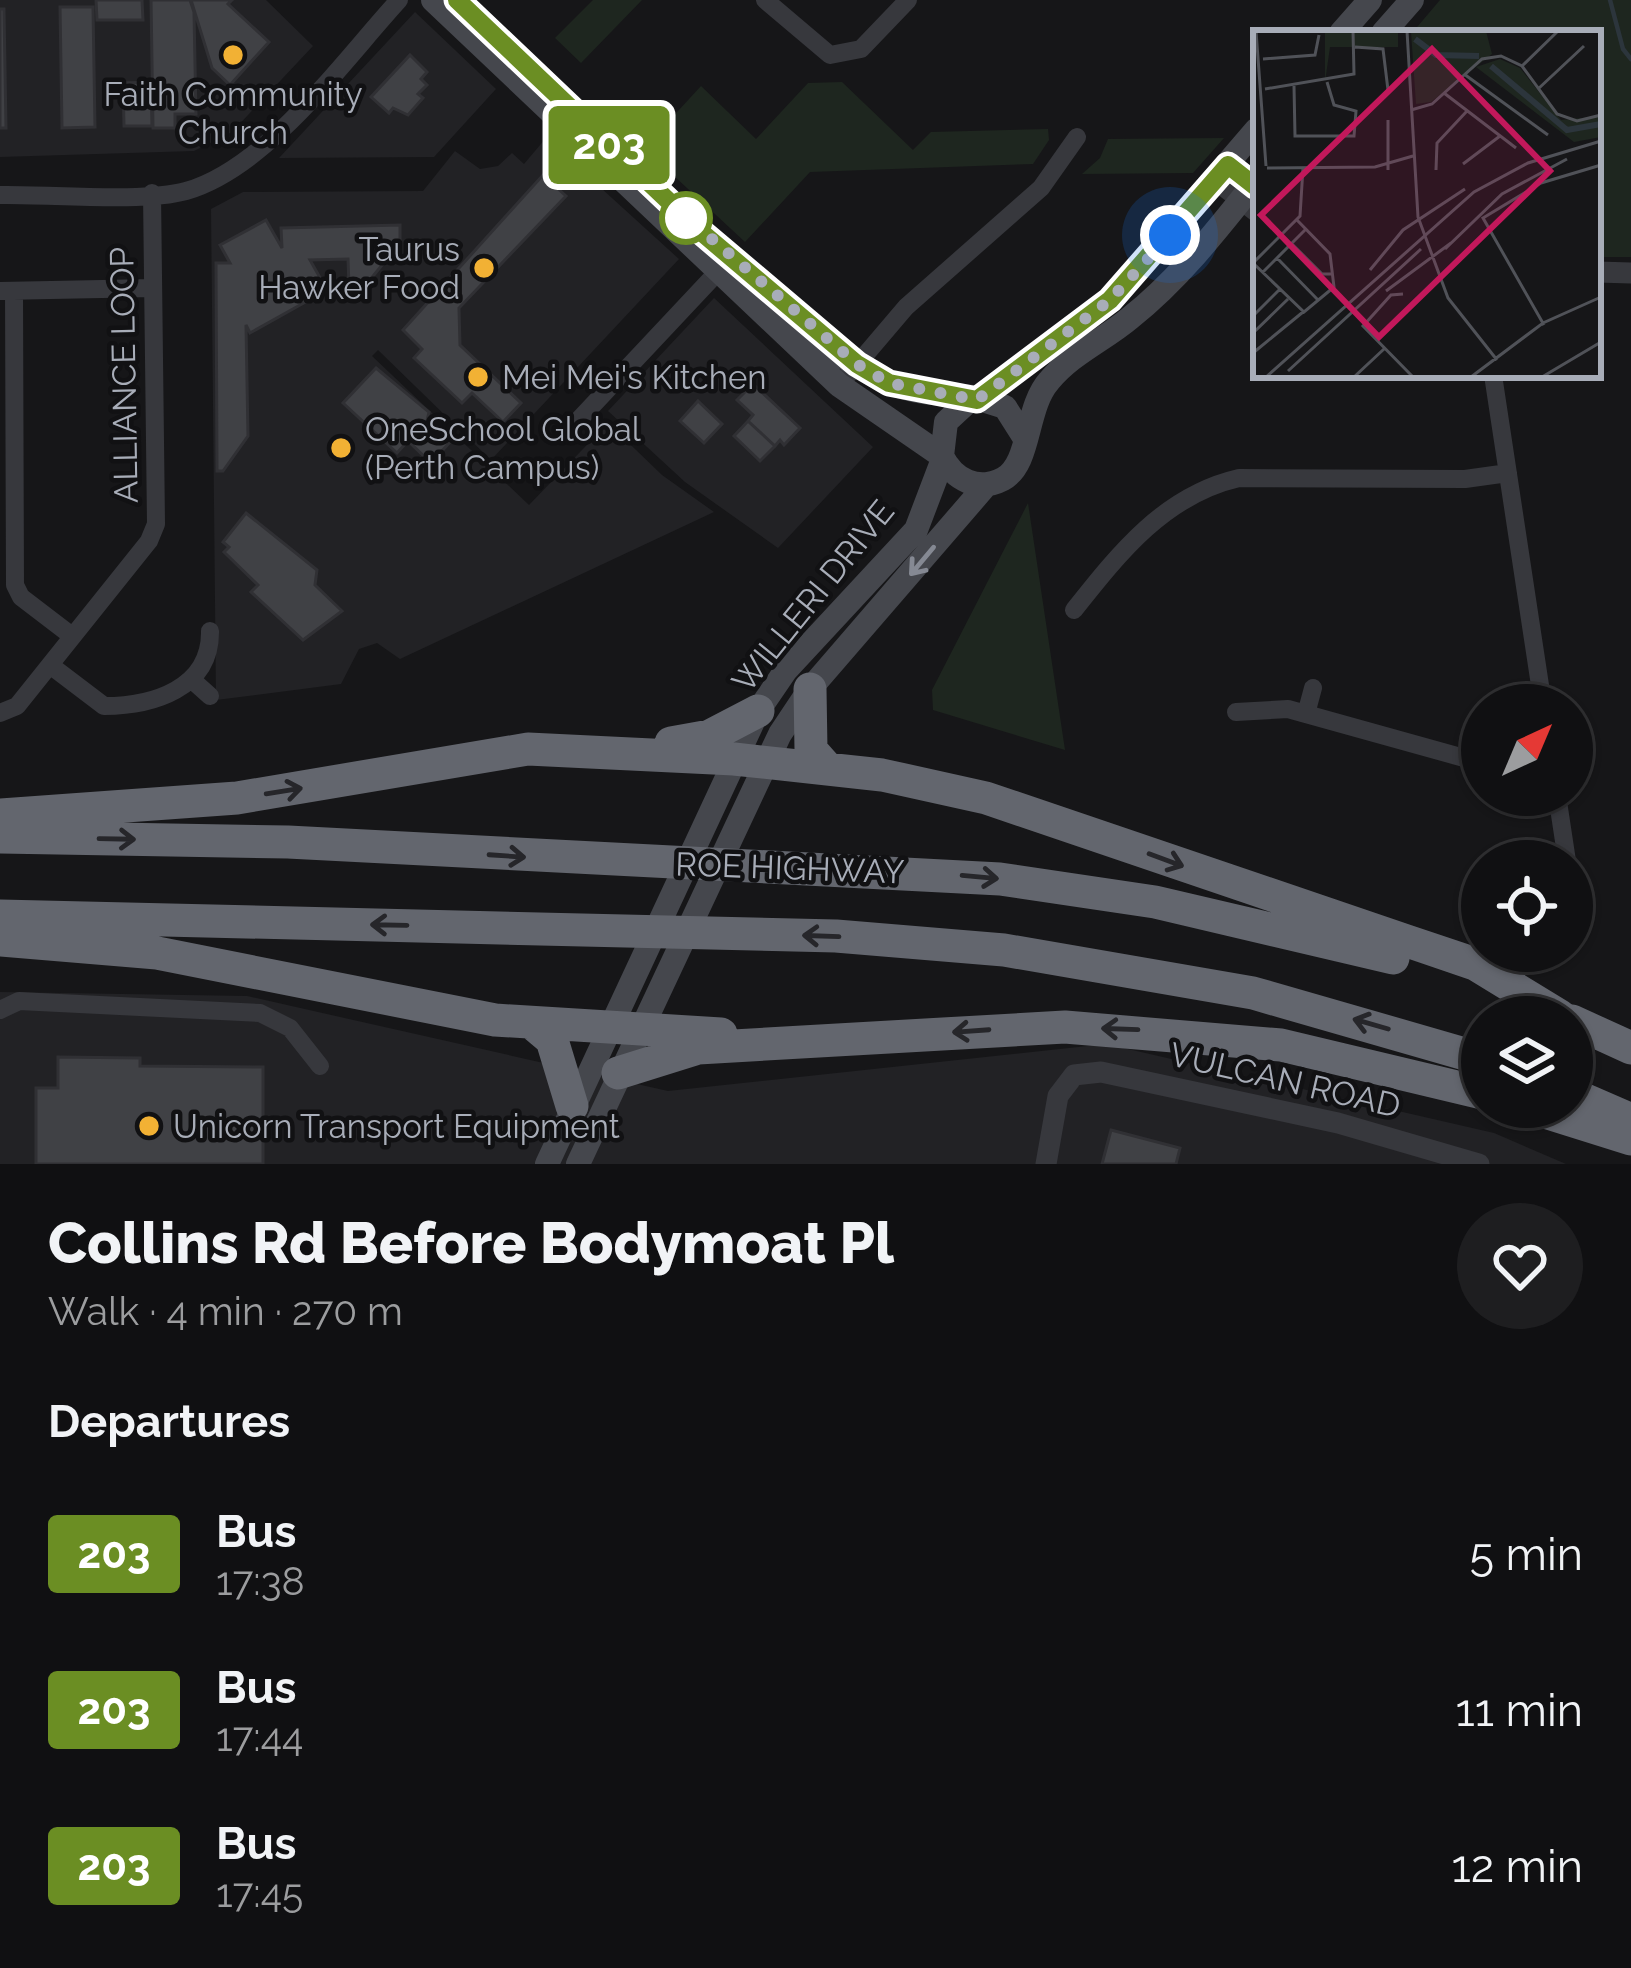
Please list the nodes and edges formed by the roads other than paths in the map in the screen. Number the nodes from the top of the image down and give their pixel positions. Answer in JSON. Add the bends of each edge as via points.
{"nodes":[{"id":1,"x":399,"y":0,"type":"edge"},
{"id":2,"x":434,"y":0,"type":"edge"},
{"id":3,"x":457,"y":0,"type":"edge"},
{"id":4,"x":765,"y":0,"type":"edge"},
{"id":5,"x":908,"y":0,"type":"edge"},
{"id":6,"x":1370,"y":0,"type":"edge"},
{"id":7,"x":1412,"y":0,"type":"edge"},
{"id":8,"x":1344,"y":30,"type":"edge"},
{"id":9,"x":1386,"y":30,"type":"edge"},
{"id":10,"x":1253,"y":134,"type":"edge"},
{"id":11,"x":1077,"y":136,"type":"dead end"},
{"id":12,"x":1222,"y":172,"type":"junction"},
{"id":13,"x":152,"y":193,"type":"junction"},
{"id":14,"x":1252,"y":193,"type":"edge"},
{"id":15,"x":0,"y":195,"type":"edge"},
{"id":16,"x":725,"y":264,"type":"junction"},
{"id":17,"x":1601,"y":272,"type":"edge"},
{"id":18,"x":1631,"y":273,"type":"edge"},
{"id":19,"x":152,"y":288,"type":"junction"},
{"id":20,"x":7,"y":291,"type":"edge"},
{"id":21,"x":857,"y":364,"type":"junction"},
{"id":22,"x":1493,"y":378,"type":"edge"},
{"id":23,"x":839,"y":385,"type":"junction"},
{"id":24,"x":975,"y":398,"type":"junction"},
{"id":25,"x":574,"y":425,"type":"dead end"},
{"id":26,"x":1024,"y":437,"type":"junction"},
{"id":27,"x":942,"y":458,"type":"junction"},
{"id":28,"x":1508,"y":473,"type":"junction"},
{"id":29,"x":987,"y":484,"type":"junction"},
{"id":30,"x":1074,"y":610,"type":"dead end"},
{"id":31,"x":210,"y":631,"type":"dead end"},
{"id":32,"x":72,"y":637,"type":"junction"},
{"id":33,"x":50,"y":665,"type":"junction"},
{"id":34,"x":191,"y":679,"type":"junction"},
{"id":35,"x":1541,"y":684,"type":"edge"},
{"id":36,"x":1313,"y":688,"type":"dead end"},
{"id":37,"x":810,"y":689,"type":"junction"},
{"id":38,"x":211,"y":696,"type":"dead end"},
{"id":39,"x":758,"y":711,"type":"junction"},
{"id":40,"x":1236,"y":712,"type":"dead end"},
{"id":41,"x":0,"y":713,"type":"edge"},
{"id":42,"x":1306,"y":714,"type":"junction"},
{"id":43,"x":628,"y":752,"type":"junction"},
{"id":44,"x":1461,"y":757,"type":"edge"},
{"id":45,"x":749,"y":760,"type":"junction"},
{"id":46,"x":827,"y":768,"type":"junction"},
{"id":47,"x":0,"y":815,"type":"edge"},
{"id":48,"x":0,"y":837,"type":"edge"},
{"id":49,"x":0,"y":916,"type":"edge"},
{"id":50,"x":0,"y":940,"type":"edge"},
{"id":51,"x":1502,"y":996,"type":"edge"},
{"id":52,"x":1527,"y":996,"type":"edge"},
{"id":53,"x":0,"y":1010,"type":"edge"},
{"id":54,"x":533,"y":1024,"type":"junction"},
{"id":55,"x":623,"y":1029,"type":"junction"},
{"id":56,"x":1593,"y":1031,"type":"edge"},
{"id":57,"x":800,"y":1043,"type":"junction"},
{"id":58,"x":1631,"y":1048,"type":"edge"},
{"id":59,"x":1461,"y":1053,"type":"edge"},
{"id":60,"x":320,"y":1066,"type":"dead end"},
{"id":61,"x":618,"y":1072,"type":"junction"},
{"id":62,"x":1461,"y":1088,"type":"edge"},
{"id":63,"x":1593,"y":1103,"type":"edge"},
{"id":64,"x":572,"y":1106,"type":"junction"},
{"id":65,"x":1631,"y":1120,"type":"edge"},
{"id":66,"x":1593,"y":1127,"type":"edge"},
{"id":67,"x":1631,"y":1139,"type":"edge"},
{"id":68,"x":547,"y":1164,"type":"edge"},
{"id":69,"x":578,"y":1164,"type":"edge"},
{"id":70,"x":1046,"y":1164,"type":"edge"},
{"id":71,"x":1479,"y":1164,"type":"edge"}],
"edges":[{"from":1,"to":13,"type":"street","via":[[263,146],[224,176]]},
{"from":2,"to":16,"type":"main road"},
{"from":3,"to":16,"type":"main road"},
{"from":4,"to":5,"type":"street","via":[[830,55],[860,49]]},
{"from":6,"to":8,"type":"main road"},
{"from":7,"to":9,"type":"main road"},
{"from":10,"to":12,"type":"main road","name":"WILLERI DRIVE"},
{"from":11,"to":21,"type":"street","via":[[1033,196],[906,307]]},
{"from":12,"to":14,"type":"street"},
{"from":12,"to":24,"type":"main road","name":"WILLERI DRIVE","via":[[1110,300]]},
{"from":13,"to":15,"type":"street"},
{"from":13,"to":19,"type":"street","name":"ALLIANCE LOOP"},
{"from":14,"to":26,"type":"main road","name":"WILLERI DRIVE","via":[[1167,284],[1047,382]]},
{"from":16,"to":21,"type":"main road"},
{"from":16,"to":23,"type":"main road"},
{"from":16,"to":25,"type":"street"},
{"from":17,"to":18,"type":"street"},
{"from":19,"to":20,"type":"street"},
{"from":19,"to":32,"type":"street","name":"ALLIANCE LOOP","via":[[156,524]]},
{"from":20,"to":32,"type":"street","via":[[15,585]]},
{"from":21,"to":23,"type":"street"},
{"from":21,"to":24,"type":"main road","via":[[922,393]]},
{"from":22,"to":28,"type":"street"},
{"from":23,"to":27,"type":"main road"},
{"from":24,"to":26,"type":"main road","via":[[1005,407]]},
{"from":24,"to":27,"type":"main road","name":"WILLERI DRIVE","via":[[946,422]]},
{"from":26,"to":29,"type":"main road","name":"WILLERI DRIVE","via":[[1013,471]]},
{"from":27,"to":29,"type":"main road","via":[[958,478]]},
{"from":27,"to":39,"type":"main road","name":"WILLERI DRIVE","via":[[916,530]]},
{"from":28,"to":30,"type":"street","via":[[1205,485],[1154,519]]},
{"from":28,"to":35,"type":"street"},
{"from":29,"to":37,"type":"main road","name":"WILLERI DRIVE","one_way":true},
{"from":31,"to":34,"type":"street","via":[[211,647]]},
{"from":32,"to":33,"type":"street","name":"ALLIANCE LOOP"},
{"from":33,"to":34,"type":"street","via":[[104,706],[162,699]]},
{"from":33,"to":41,"type":"street","name":"ALLIANCE LOOP","via":[[17,706]]},
{"from":34,"to":38,"type":"street"},
{"from":36,"to":42,"type":"street"},
{"from":37,"to":45,"type":"main road","name":"WILLERI DRIVE"},
{"from":37,"to":46,"type":"highway","via":[[811,750]]},
{"from":39,"to":43,"type":"highway","via":[[710,736]]},
{"from":39,"to":45,"type":"main road","name":"WILLERI DRIVE"},
{"from":40,"to":42,"type":"street"},
{"from":42,"to":44,"type":"street"},
{"from":43,"to":45,"type":"highway"},
{"from":47,"to":43,"type":"highway","one_way":true,"via":[[237,798],[529,749]]},
{"from":45,"to":46,"type":"highway"},
{"from":45,"to":55,"type":"main road","name":"WILLERI DRIVE","via":[[703,824],[636,966]]},
{"from":45,"to":55,"type":"main road","name":"WILLERI DRIVE","via":[[736,826],[669,967]]},
{"from":46,"to":52,"type":"highway","one_way":true,"via":[[986,799],[1475,964]]},
{"from":48,"to":51,"type":"highway","name":"ROE HIGHWAY","one_way":true,"via":[[288,842],[1000,879],[1308,936]]},
{"from":59,"to":49,"type":"highway","name":"ROE HIGHWAY","one_way":true,"via":[[1253,993],[1004,950],[836,936]]},
{"from":50,"to":54,"type":"highway","via":[[157,953]]},
{"from":53,"to":60,"type":"street","via":[[19,1001],[260,1012],[290,1028]]},
{"from":54,"to":55,"type":"highway"},
{"from":54,"to":64,"type":"highway","via":[[552,1040]]},
{"from":55,"to":57,"type":"highway"},
{"from":55,"to":61,"type":"main road","name":"WILLERI DRIVE"},
{"from":55,"to":64,"type":"main road","name":"WILLERI DRIVE"},
{"from":56,"to":58,"type":"highway"},
{"from":57,"to":61,"type":"highway","via":[[698,1048]]},
{"from":62,"to":57,"type":"highway","one_way":true,"via":[[1281,1045],[1164,1031],[1029,1027]]},
{"from":61,"to":69,"type":"main road","name":"WILLERI DRIVE"},
{"from":63,"to":65,"type":"highway"},
{"from":64,"to":68,"type":"main road","name":"WILLERI DRIVE"},
{"from":66,"to":67,"type":"highway"},
{"from":70,"to":71,"type":"street","name":"VULCAN ROAD","via":[[1058,1096],[1074,1075],[1101,1072],[1338,1123]]}]}
